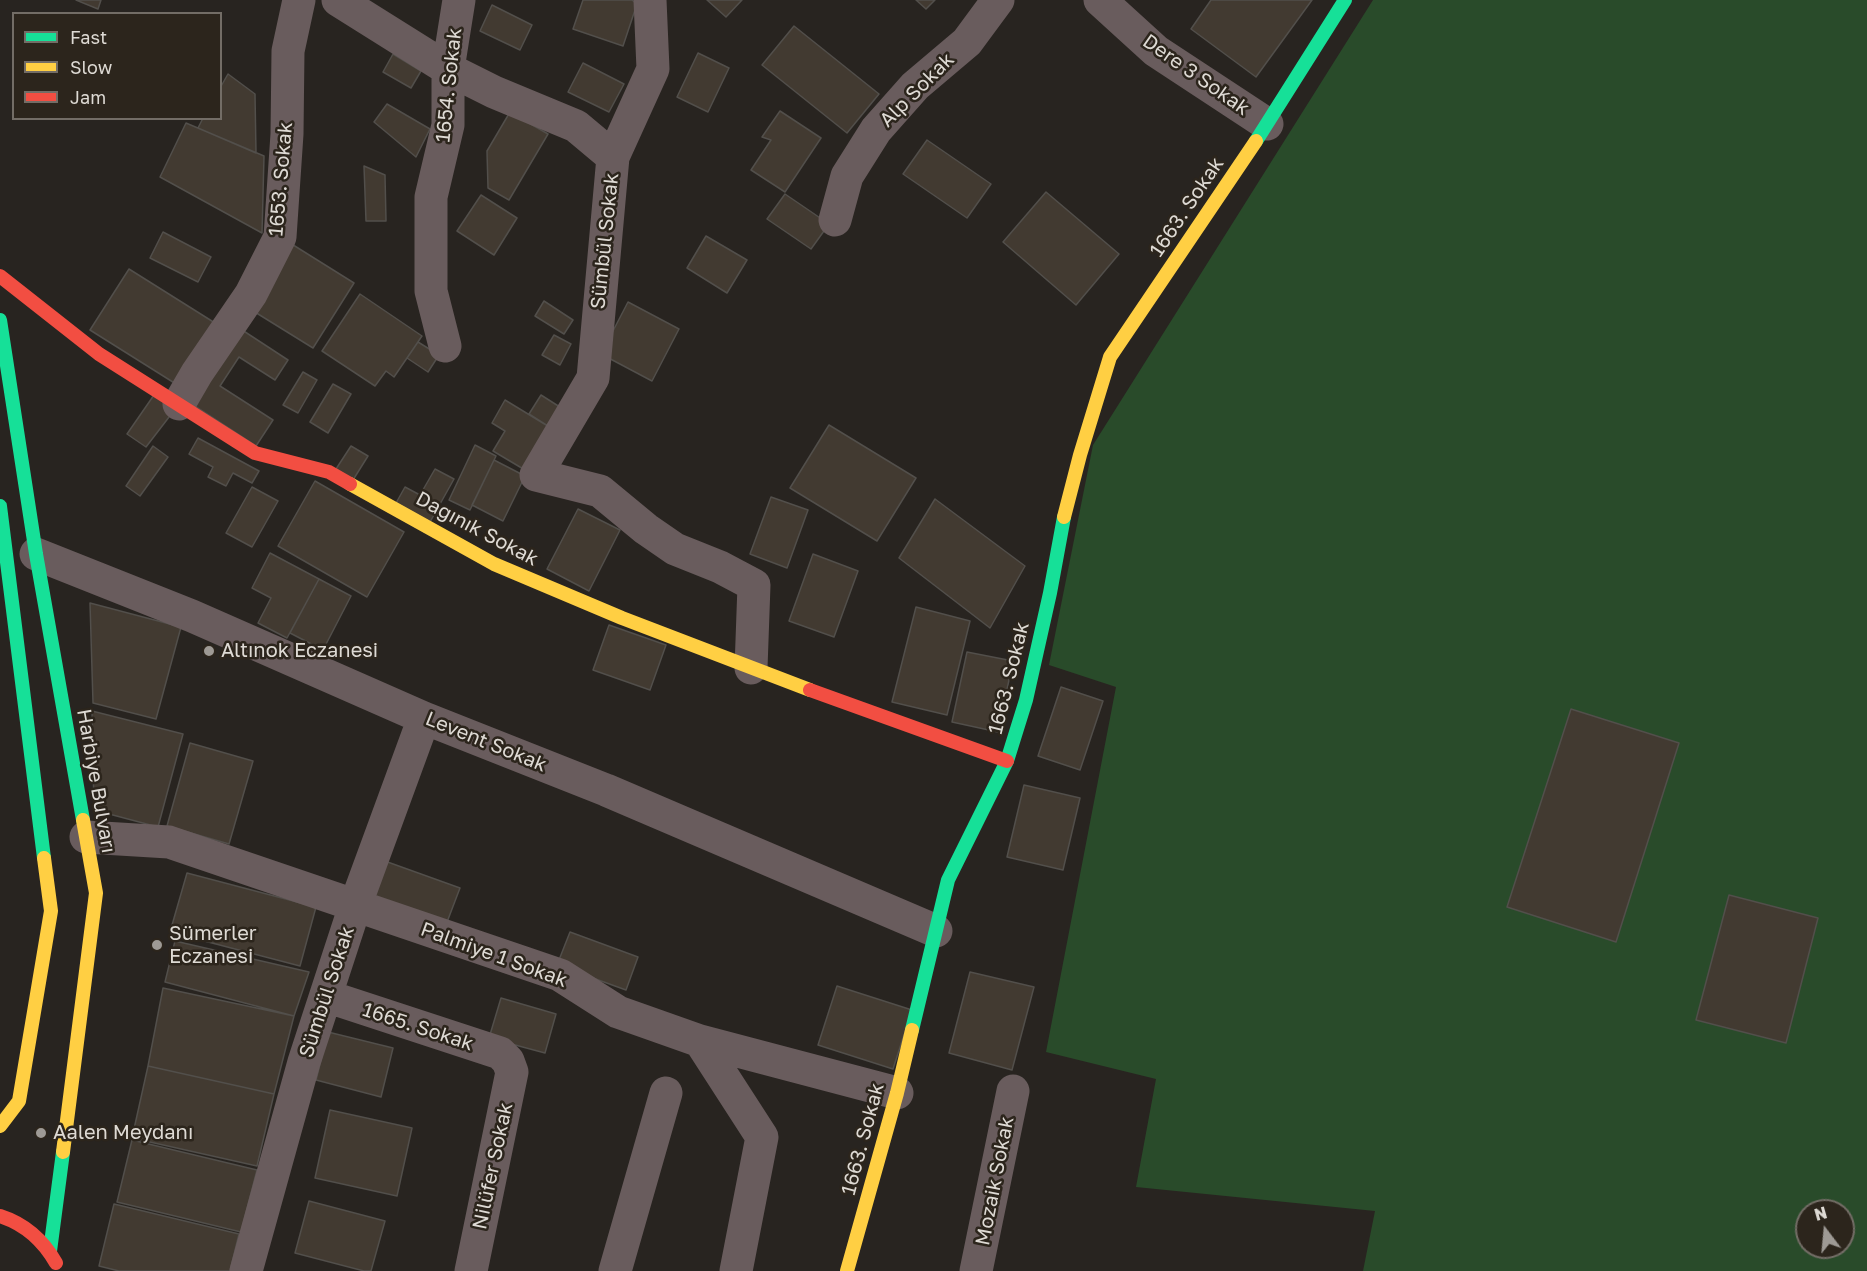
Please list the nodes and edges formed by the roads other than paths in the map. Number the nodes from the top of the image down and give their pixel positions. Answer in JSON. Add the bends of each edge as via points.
{"nodes":[{"id":1,"x":299,"y":0,"type":"edge"},
{"id":2,"x":338,"y":0,"type":"edge"},
{"id":3,"x":459,"y":0,"type":"edge"},
{"id":4,"x":650,"y":0,"type":"edge"},
{"id":5,"x":998,"y":0,"type":"edge"},
{"id":6,"x":1100,"y":0,"type":"edge"},
{"id":7,"x":1345,"y":0,"type":"edge"},
{"id":8,"x":448,"y":69,"type":"junction"},
{"id":9,"x":1267,"y":124,"type":"junction"},
{"id":10,"x":613,"y":157,"type":"junction"},
{"id":11,"x":835,"y":220,"type":"dead end"},
{"id":12,"x":0,"y":276,"type":"edge"},
{"id":13,"x":0,"y":320,"type":"edge"},
{"id":14,"x":445,"y":346,"type":"dead end"},
{"id":15,"x":179,"y":404,"type":"junction"},
{"id":16,"x":0,"y":506,"type":"edge"},
{"id":17,"x":36,"y":554,"type":"junction"},
{"id":18,"x":752,"y":668,"type":"junction"},
{"id":19,"x":424,"y":718,"type":"junction"},
{"id":20,"x":1007,"y":760,"type":"junction"},
{"id":21,"x":86,"y":837,"type":"junction"},
{"id":22,"x":356,"y":906,"type":"junction"},
{"id":23,"x":936,"y":931,"type":"junction"},
{"id":24,"x":326,"y":996,"type":"junction"},
{"id":25,"x":700,"y":1041,"type":"junction"},
{"id":26,"x":508,"y":1061,"type":"joint"},
{"id":27,"x":1013,"y":1091,"type":"dead end"},
{"id":28,"x":666,"y":1093,"type":"dead end"},
{"id":29,"x":897,"y":1093,"type":"junction"},
{"id":30,"x":0,"y":1126,"type":"edge"},
{"id":31,"x":0,"y":1216,"type":"edge"},
{"id":32,"x":50,"y":1251,"type":"junction"},
{"id":33,"x":60,"y":1271,"type":"edge"},
{"id":34,"x":246,"y":1271,"type":"edge"},
{"id":35,"x":471,"y":1271,"type":"edge"},
{"id":36,"x":615,"y":1271,"type":"edge"},
{"id":37,"x":736,"y":1271,"type":"edge"},
{"id":38,"x":847,"y":1271,"type":"edge"},
{"id":39,"x":976,"y":1271,"type":"edge"}],
"edges":[{"from":1,"to":15,"type":"street","name":"1653. Sokak","via":[[288,51],[280,237],[251,294]]},
{"from":2,"to":8,"type":"street"},
{"from":3,"to":8,"type":"street","name":"1654. Sokak"},
{"from":4,"to":10,"type":"street","name":"Sümbül Sokak","via":[[652,69]]},
{"from":5,"to":11,"type":"street","name":"Alp Sokak","via":[[967,42],[915,86],[876,130],[847,176]]},
{"from":6,"to":9,"type":"street","name":"Dere 3 Sokak","via":[[1156,51]]},
{"from":7,"to":9,"type":"street","name":"1663. Sokak"},
{"from":8,"to":10,"type":"street","via":[[576,126]]},
{"from":8,"to":14,"type":"street","name":"1654. Sokak","via":[[448,125],[431,197],[429,243],[430,291]]},
{"from":9,"to":20,"type":"street","name":"1663. Sokak","via":[[1110,357],[1061,527],[1026,700]]},
{"from":10,"to":18,"type":"street","name":"Sümbül Sokak","via":[[593,378],[536,475],[600,491],[675,549],[754,585]]},
{"from":12,"to":15,"type":"street","name":"Dağınık Sokak","via":[[99,354]]},
{"from":13,"to":17,"type":"street","name":"Harbiye Bulvarı"},
{"from":15,"to":18,"type":"street","name":"Dağınık Sokak","via":[[255,453],[329,471],[494,564]]},
{"from":16,"to":30,"type":"street","via":[[51,911],[19,1101]]},
{"from":17,"to":19,"type":"street","name":"Levent Sokak","via":[[192,616]]},
{"from":17,"to":21,"type":"street","name":"Harbiye Bulvarı"},
{"from":18,"to":20,"type":"street","name":"Dağınık Sokak"},
{"from":19,"to":22,"type":"street","name":"Sümbül Sokak"},
{"from":19,"to":23,"type":"street","name":"Levent Sokak","via":[[606,790]]},
{"from":20,"to":23,"type":"street","name":"1663. Sokak","via":[[948,880]]},
{"from":21,"to":22,"type":"street","name":"Palmiye 1 Sokak","via":[[169,842]]},
{"from":21,"to":32,"type":"street","name":"Harbiye Bulvarı","via":[[96,893]]},
{"from":22,"to":24,"type":"street","name":"Sümbül Sokak"},
{"from":22,"to":25,"type":"street","name":"Palmiye 1 Sokak","via":[[560,975],[618,1012]]},
{"from":23,"to":29,"type":"street","name":"1663. Sokak"},
{"from":24,"to":26,"type":"street","name":"1665. Sokak","via":[[500,1053]]},
{"from":24,"to":34,"type":"street","name":"Sümbül Sokak"},
{"from":25,"to":29,"type":"street","name":"Palmiye 1 Sokak"},
{"from":25,"to":37,"type":"street","via":[[762,1137]]},
{"from":26,"to":35,"type":"street","name":"Nilüfer Sokak","via":[[512,1072]]},
{"from":27,"to":39,"type":"street","name":"Mozaik Sokak"},
{"from":28,"to":36,"type":"street"},
{"from":29,"to":38,"type":"street","name":"1663. Sokak"},
{"from":31,"to":32,"type":"street","via":[[31,1231]]},
{"from":32,"to":33,"type":"street"}]}
